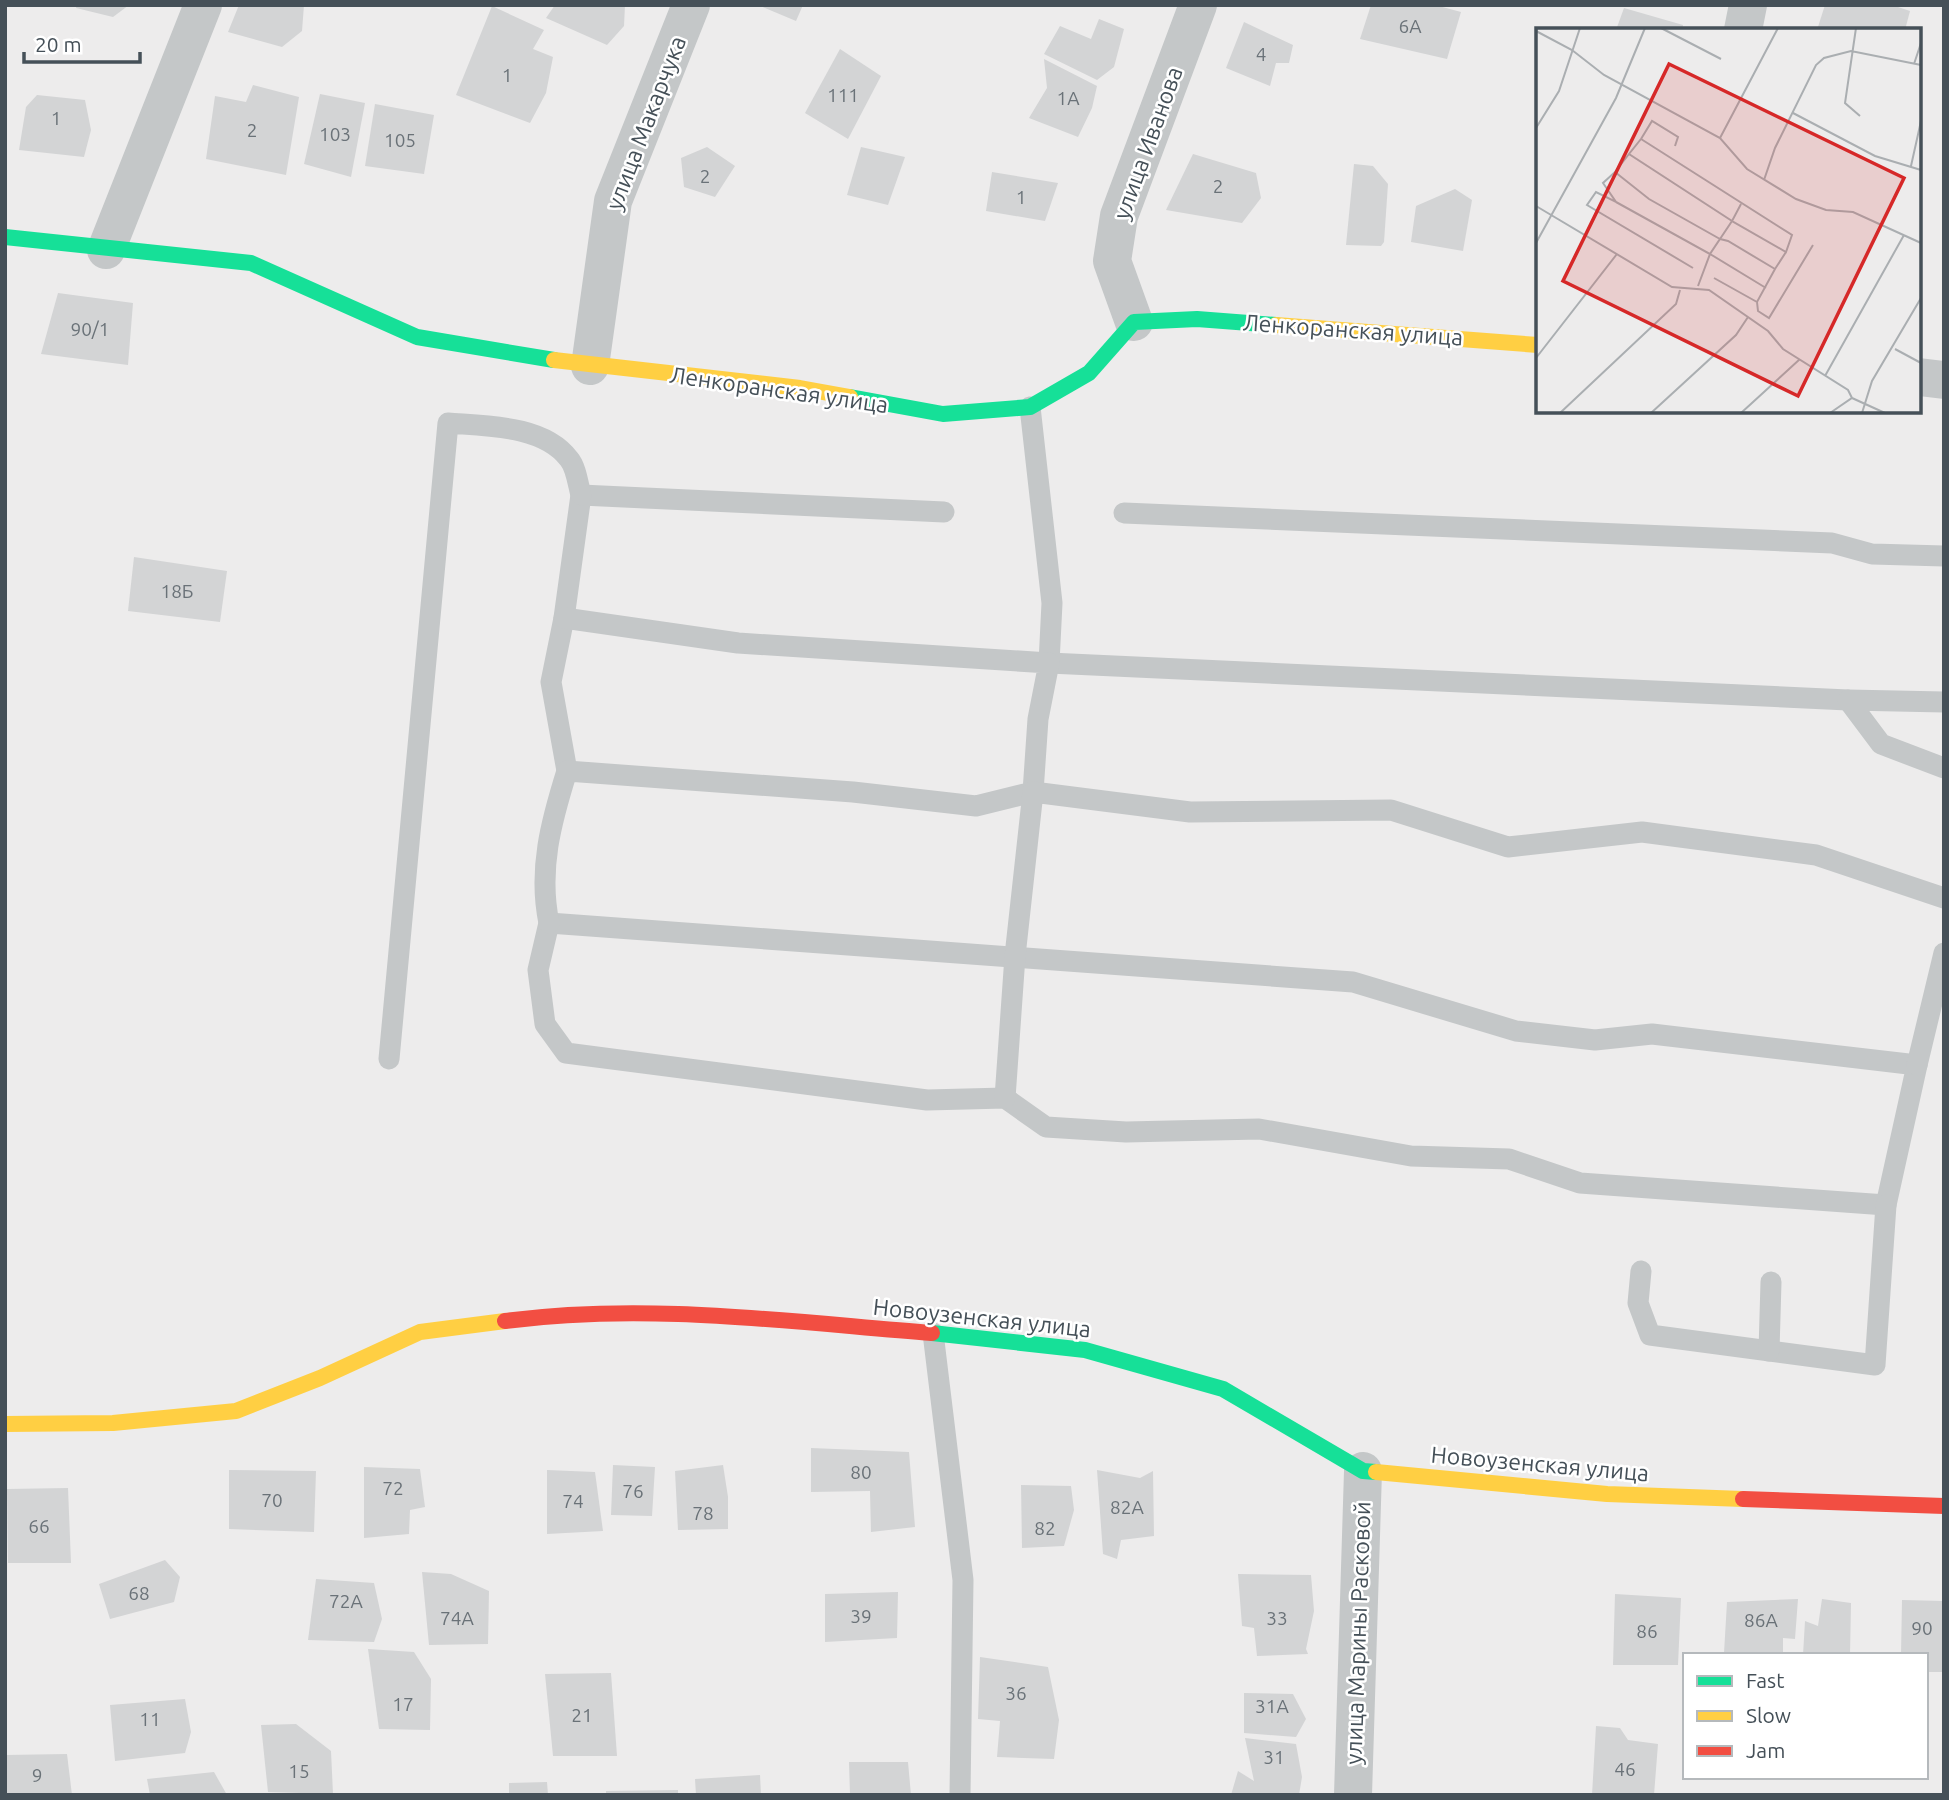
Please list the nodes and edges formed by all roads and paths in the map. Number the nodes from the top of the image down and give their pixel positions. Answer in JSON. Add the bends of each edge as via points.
{"nodes":[{"id":1,"x":203,"y":5,"type":"edge"},
{"id":2,"x":691,"y":5,"type":"edge"},
{"id":3,"x":1198,"y":5,"type":"edge"},
{"id":4,"x":1748,"y":5,"type":"edge"},
{"id":5,"x":1743,"y":28,"type":"edge"},
{"id":6,"x":5,"y":237,"type":"edge"},
{"id":7,"x":106,"y":250,"type":"junction"},
{"id":8,"x":1134,"y":322,"type":"junction"},
{"id":9,"x":1536,"y":345,"type":"edge"},
{"id":10,"x":590,"y":366,"type":"junction"},
{"id":11,"x":1921,"y":377,"type":"edge"},
{"id":12,"x":1944,"y":380,"type":"edge"},
{"id":13,"x":1030,"y":407,"type":"junction"},
{"id":14,"x":581,"y":495,"type":"junction"},
{"id":15,"x":944,"y":512,"type":"dead end"},
{"id":16,"x":1124,"y":513,"type":"dead end"},
{"id":17,"x":1944,"y":556,"type":"edge"},
{"id":18,"x":564,"y":618,"type":"junction"},
{"id":19,"x":1049,"y":663,"type":"junction"},
{"id":20,"x":1848,"y":700,"type":"junction"},
{"id":21,"x":1944,"y":702,"type":"edge"},
{"id":22,"x":1944,"y":768,"type":"edge"},
{"id":23,"x":567,"y":771,"type":"junction"},
{"id":24,"x":1033,"y":792,"type":"junction"},
{"id":25,"x":1944,"y":898,"type":"edge"},
{"id":26,"x":550,"y":923,"type":"junction"},
{"id":27,"x":1944,"y":953,"type":"edge"},
{"id":28,"x":1015,"y":956,"type":"junction"},
{"id":29,"x":389,"y":1059,"type":"dead end"},
{"id":30,"x":1917,"y":1065,"type":"junction"},
{"id":31,"x":1005,"y":1098,"type":"junction"},
{"id":32,"x":1886,"y":1205,"type":"junction"},
{"id":33,"x":1641,"y":1271,"type":"dead end"},
{"id":34,"x":1771,"y":1282,"type":"dead end"},
{"id":35,"x":933,"y":1334,"type":"junction"},
{"id":36,"x":1769,"y":1351,"type":"junction"},
{"id":37,"x":5,"y":1424,"type":"edge"},
{"id":38,"x":1363,"y":1471,"type":"junction"},
{"id":39,"x":1944,"y":1506,"type":"edge"},
{"id":40,"x":960,"y":1795,"type":"edge"},
{"id":41,"x":1353,"y":1795,"type":"edge"}],
"edges":[{"from":1,"to":7,"type":"street"},
{"from":2,"to":10,"type":"street","name":"улица Макарчука","via":[[612,201]]},
{"from":3,"to":8,"type":"street","name":"улица Иванова","via":[[1119,216],[1112,261]]},
{"from":4,"to":5,"type":"street"},
{"from":6,"to":7,"type":"street","name":"Ленкоранская улица"},
{"from":7,"to":10,"type":"street","name":"Ленкоранская улица","via":[[251,263],[417,337]]},
{"from":8,"to":9,"type":"street","name":"Ленкоранская улица","via":[[1196,318]]},
{"from":8,"to":13,"type":"street","name":"Ленкоранская улица","via":[[1089,373]]},
{"from":10,"to":13,"type":"street","name":"Ленкоранская улица","via":[[800,388],[943,414]]},
{"from":11,"to":12,"type":"street"},
{"from":13,"to":19,"type":"lane","via":[[1052,603]]},
{"from":14,"to":15,"type":"lane"},
{"from":14,"to":18,"type":"lane"},
{"from":14,"to":29,"type":"lane","via":[[570,460],[546,439],[491,426],[448,423]]},
{"from":16,"to":17,"type":"lane","via":[[1832,543],[1872,554]]},
{"from":18,"to":19,"type":"lane","via":[[738,643]]},
{"from":18,"to":23,"type":"lane","via":[[551,682]]},
{"from":19,"to":20,"type":"lane"},
{"from":19,"to":24,"type":"lane","via":[[1038,719]]},
{"from":20,"to":21,"type":"lane"},
{"from":20,"to":22,"type":"lane","via":[[1881,744]]},
{"from":23,"to":24,"type":"lane","via":[[976,806]]},
{"from":23,"to":26,"type":"lane","via":[[548,832],[543,895]]},
{"from":24,"to":25,"type":"lane","via":[[1190,812],[1391,810],[1508,847],[1642,832],[1816,855]]},
{"from":24,"to":28,"type":"lane"},
{"from":26,"to":28,"type":"lane"},
{"from":26,"to":31,"type":"lane","via":[[538,970],[545,1024],[566,1053],[927,1101]]},
{"from":27,"to":30,"type":"lane"},
{"from":28,"to":30,"type":"lane","via":[[1353,982],[1517,1031],[1595,1041],[1652,1034]]},
{"from":28,"to":31,"type":"lane"},
{"from":30,"to":32,"type":"lane"},
{"from":31,"to":32,"type":"lane","via":[[1046,1126],[1126,1132],[1259,1129],[1411,1156],[1508,1159],[1580,1183]]},
{"from":32,"to":36,"type":"lane","via":[[1875,1365]]},
{"from":33,"to":36,"type":"lane","via":[[1638,1303],[1650,1335]]},
{"from":34,"to":36,"type":"lane"},
{"from":35,"to":37,"type":"street","name":"Новоузенская улица","via":[[655,1312],[541,1316],[420,1332],[236,1411],[113,1423]]},
{"from":35,"to":38,"type":"street","name":"Новоузенская улица","via":[[1084,1350],[1223,1389]]},
{"from":35,"to":40,"type":"lane","via":[[963,1580]]},
{"from":38,"to":39,"type":"street","name":"Новоузенская улица","via":[[1607,1494]]},
{"from":38,"to":41,"type":"street","name":"улица Марины Расковой"}]}
